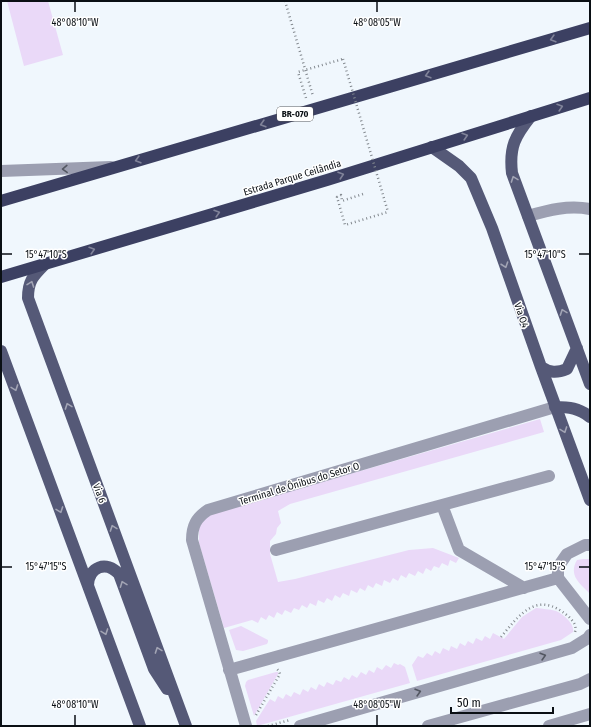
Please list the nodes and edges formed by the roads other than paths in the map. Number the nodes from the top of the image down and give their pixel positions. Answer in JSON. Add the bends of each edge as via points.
{"nodes":[{"id":1,"x":590,"y":28,"type":"edge"},
{"id":2,"x":590,"y":98,"type":"edge"},
{"id":3,"x":531,"y":116,"type":"junction"},
{"id":4,"x":432,"y":147,"type":"junction"},
{"id":5,"x":118,"y":166,"type":"junction"},
{"id":6,"x":1,"y":171,"type":"edge"},
{"id":7,"x":1,"y":201,"type":"edge"},
{"id":8,"x":590,"y":208,"type":"edge"},
{"id":9,"x":528,"y":216,"type":"junction"},
{"id":10,"x":45,"y":264,"type":"junction"},
{"id":11,"x":1,"y":277,"type":"edge"},
{"id":12,"x":577,"y":348,"type":"junction"},
{"id":13,"x":1,"y":352,"type":"edge"},
{"id":14,"x":540,"y":367,"type":"junction"},
{"id":15,"x":590,"y":384,"type":"edge"},
{"id":16,"x":555,"y":407,"type":"junction"},
{"id":17,"x":590,"y":417,"type":"edge"},
{"id":18,"x":550,"y":476,"type":"dead end"},
{"id":19,"x":590,"y":500,"type":"edge"},
{"id":20,"x":442,"y":505,"type":"junction"},
{"id":21,"x":587,"y":545,"type":"edge"},
{"id":22,"x":276,"y":550,"type":"dead end"},
{"id":23,"x":558,"y":578,"type":"junction"},
{"id":24,"x":88,"y":585,"type":"junction"},
{"id":25,"x":524,"y":588,"type":"junction"},
{"id":26,"x":590,"y":619,"type":"edge"},
{"id":27,"x":590,"y":635,"type":"edge"},
{"id":28,"x":229,"y":670,"type":"junction"},
{"id":29,"x":590,"y":679,"type":"edge"},
{"id":30,"x":180,"y":708,"type":"junction"},
{"id":31,"x":590,"y":714,"type":"edge"},
{"id":32,"x":249,"y":723,"type":"edge"},
{"id":33,"x":295,"y":723,"type":"edge"},
{"id":34,"x":140,"y":726,"type":"edge"},
{"id":35,"x":186,"y":726,"type":"edge"},
{"id":36,"x":428,"y":726,"type":"edge"},
{"id":37,"x":549,"y":726,"type":"edge"}],
"edges":[{"from":1,"to":5,"type":"highway","number":"BR-070","one_way":true},
{"from":3,"to":2,"type":"highway","name":"Estrada Parque Ceilândia","one_way":true},
{"from":4,"to":3,"type":"highway","name":"Estrada Parque Ceilândia","one_way":true},
{"from":9,"to":3,"type":"main road","one_way":true,"via":[[512,173],[510,158],[519,131]]},
{"from":10,"to":4,"type":"highway","name":"Estrada Parque Ceilândia","one_way":true},
{"from":4,"to":14,"type":"main road","name":"Via O4","one_way":true,"via":[[471,178],[492,228]]},
{"from":5,"to":6,"type":"street","one_way":true},
{"from":5,"to":7,"type":"highway","number":"BR-070"},
{"from":8,"to":9,"type":"street","via":[[554,209]]},
{"from":12,"to":9,"type":"main road","one_way":true},
{"from":10,"to":11,"type":"highway","name":"Estrada Parque Ceilândia"},
{"from":30,"to":10,"type":"main road","name":"Via 6","one_way":true,"via":[[28,298],[29,283]]},
{"from":12,"to":14,"type":"main road","via":[[567,369],[559,373],[549,372]]},
{"from":12,"to":15,"type":"main road"},
{"from":13,"to":24,"type":"main road","one_way":true},
{"from":14,"to":16,"type":"main road","name":"Via O4"},
{"from":16,"to":17,"type":"main road","via":[[570,407]]},
{"from":16,"to":19,"type":"main road","name":"Via O4","one_way":true},
{"from":16,"to":28,"type":"street","name":"Terminal de Ônibus do Setor O","via":[[208,510],[201,515],[195,522],[192,540]]},
{"from":18,"to":20,"type":"street"},
{"from":20,"to":22,"type":"street"},
{"from":20,"to":25,"type":"street","via":[[459,550]]},
{"from":21,"to":23,"type":"street","via":[[567,554],[558,567]]},
{"from":23,"to":25,"type":"street"},
{"from":23,"to":26,"type":"street"},
{"from":30,"to":24,"type":"main road","one_way":true,"via":[[154,669],[119,574],[107,567],[97,568],[90,575]]},
{"from":24,"to":34,"type":"main road","one_way":true},
{"from":25,"to":28,"type":"street"},
{"from":33,"to":27,"type":"street","one_way":true,"via":[[572,648]]},
{"from":28,"to":32,"type":"street","name":"Terminal de Ônibus do Setor O"},
{"from":29,"to":36,"type":"street","via":[[580,684]]},
{"from":30,"to":35,"type":"main road","name":"Via 6"},
{"from":31,"to":37,"type":"street"}]}
